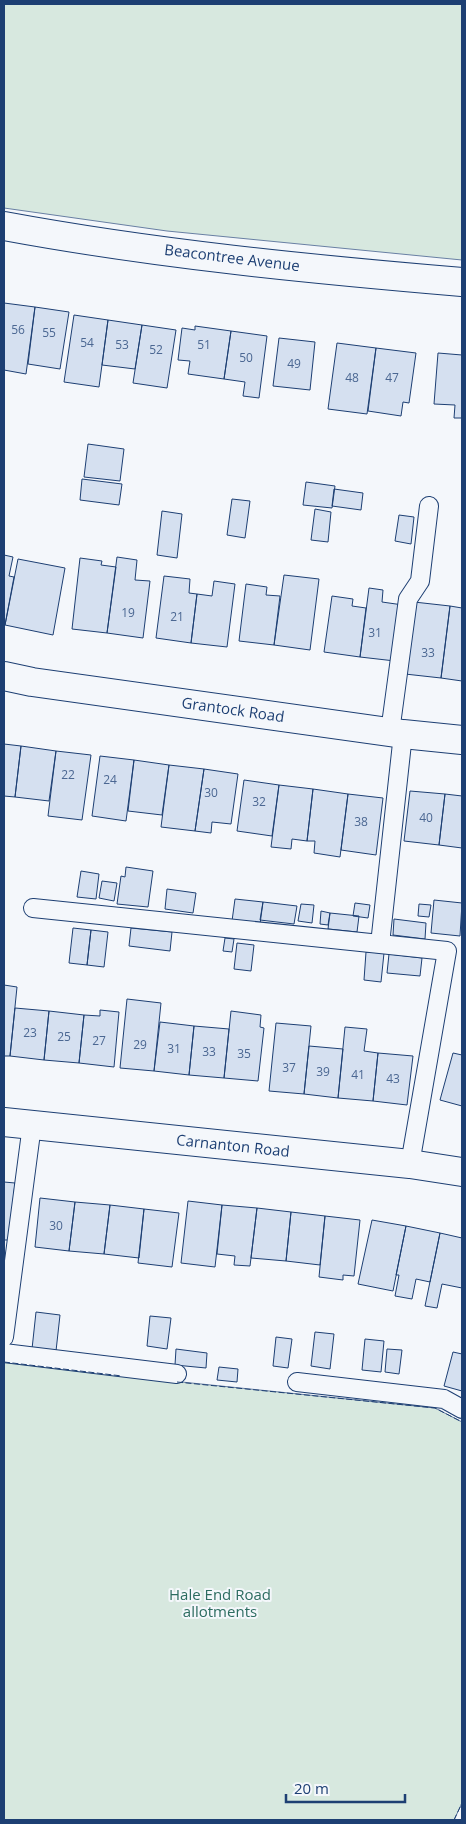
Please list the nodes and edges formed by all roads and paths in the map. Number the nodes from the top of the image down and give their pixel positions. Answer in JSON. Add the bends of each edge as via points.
{"nodes":[{"id":1,"x":4,"y":226,"type":"edge"},
{"id":2,"x":462,"y":282,"type":"edge"},
{"id":3,"x":430,"y":506,"type":"dead end"},
{"id":4,"x":4,"y":676,"type":"edge"},
{"id":5,"x":396,"y":733,"type":"junction"},
{"id":6,"x":462,"y":740,"type":"edge"},
{"id":7,"x":33,"y":908,"type":"dead end"},
{"id":8,"x":380,"y":944,"type":"junction"},
{"id":9,"x":454,"y":952,"type":"edge"},
{"id":10,"x":4,"y":1122,"type":"edge"},
{"id":11,"x":32,"y":1125,"type":"junction"},
{"id":12,"x":410,"y":1164,"type":"junction"},
{"id":13,"x":462,"y":1172,"type":"edge"},
{"id":14,"x":4,"y":1336,"type":"edge"},
{"id":15,"x":4,"y":1353,"type":"edge"},
{"id":16,"x":177,"y":1374,"type":"dead end"},
{"id":17,"x":297,"y":1382,"type":"dead end"},
{"id":18,"x":462,"y":1409,"type":"edge"}],
"edges":[{"from":1,"to":2,"type":"street","name":"Beacontree Avenue","via":[[78,240],[343,272]]},
{"from":3,"to":5,"type":"lane","via":[[420,580],[408,599]]},
{"from":4,"to":5,"type":"street","name":"Grantock Road"},
{"from":5,"to":6,"type":"street","name":"Grantock Road"},
{"from":5,"to":8,"type":"lane"},
{"from":7,"to":8,"type":"lane"},
{"from":8,"to":9,"type":"lane"},
{"from":9,"to":12,"type":"lane"},
{"from":10,"to":11,"type":"street","name":"Carnanton Road"},
{"from":11,"to":12,"type":"street","name":"Carnanton Road"},
{"from":11,"to":14,"type":"lane"},
{"from":12,"to":13,"type":"street","name":"Carnanton Road"},
{"from":15,"to":16,"type":"lane"},
{"from":17,"to":18,"type":"lane","via":[[444,1400]]}]}
